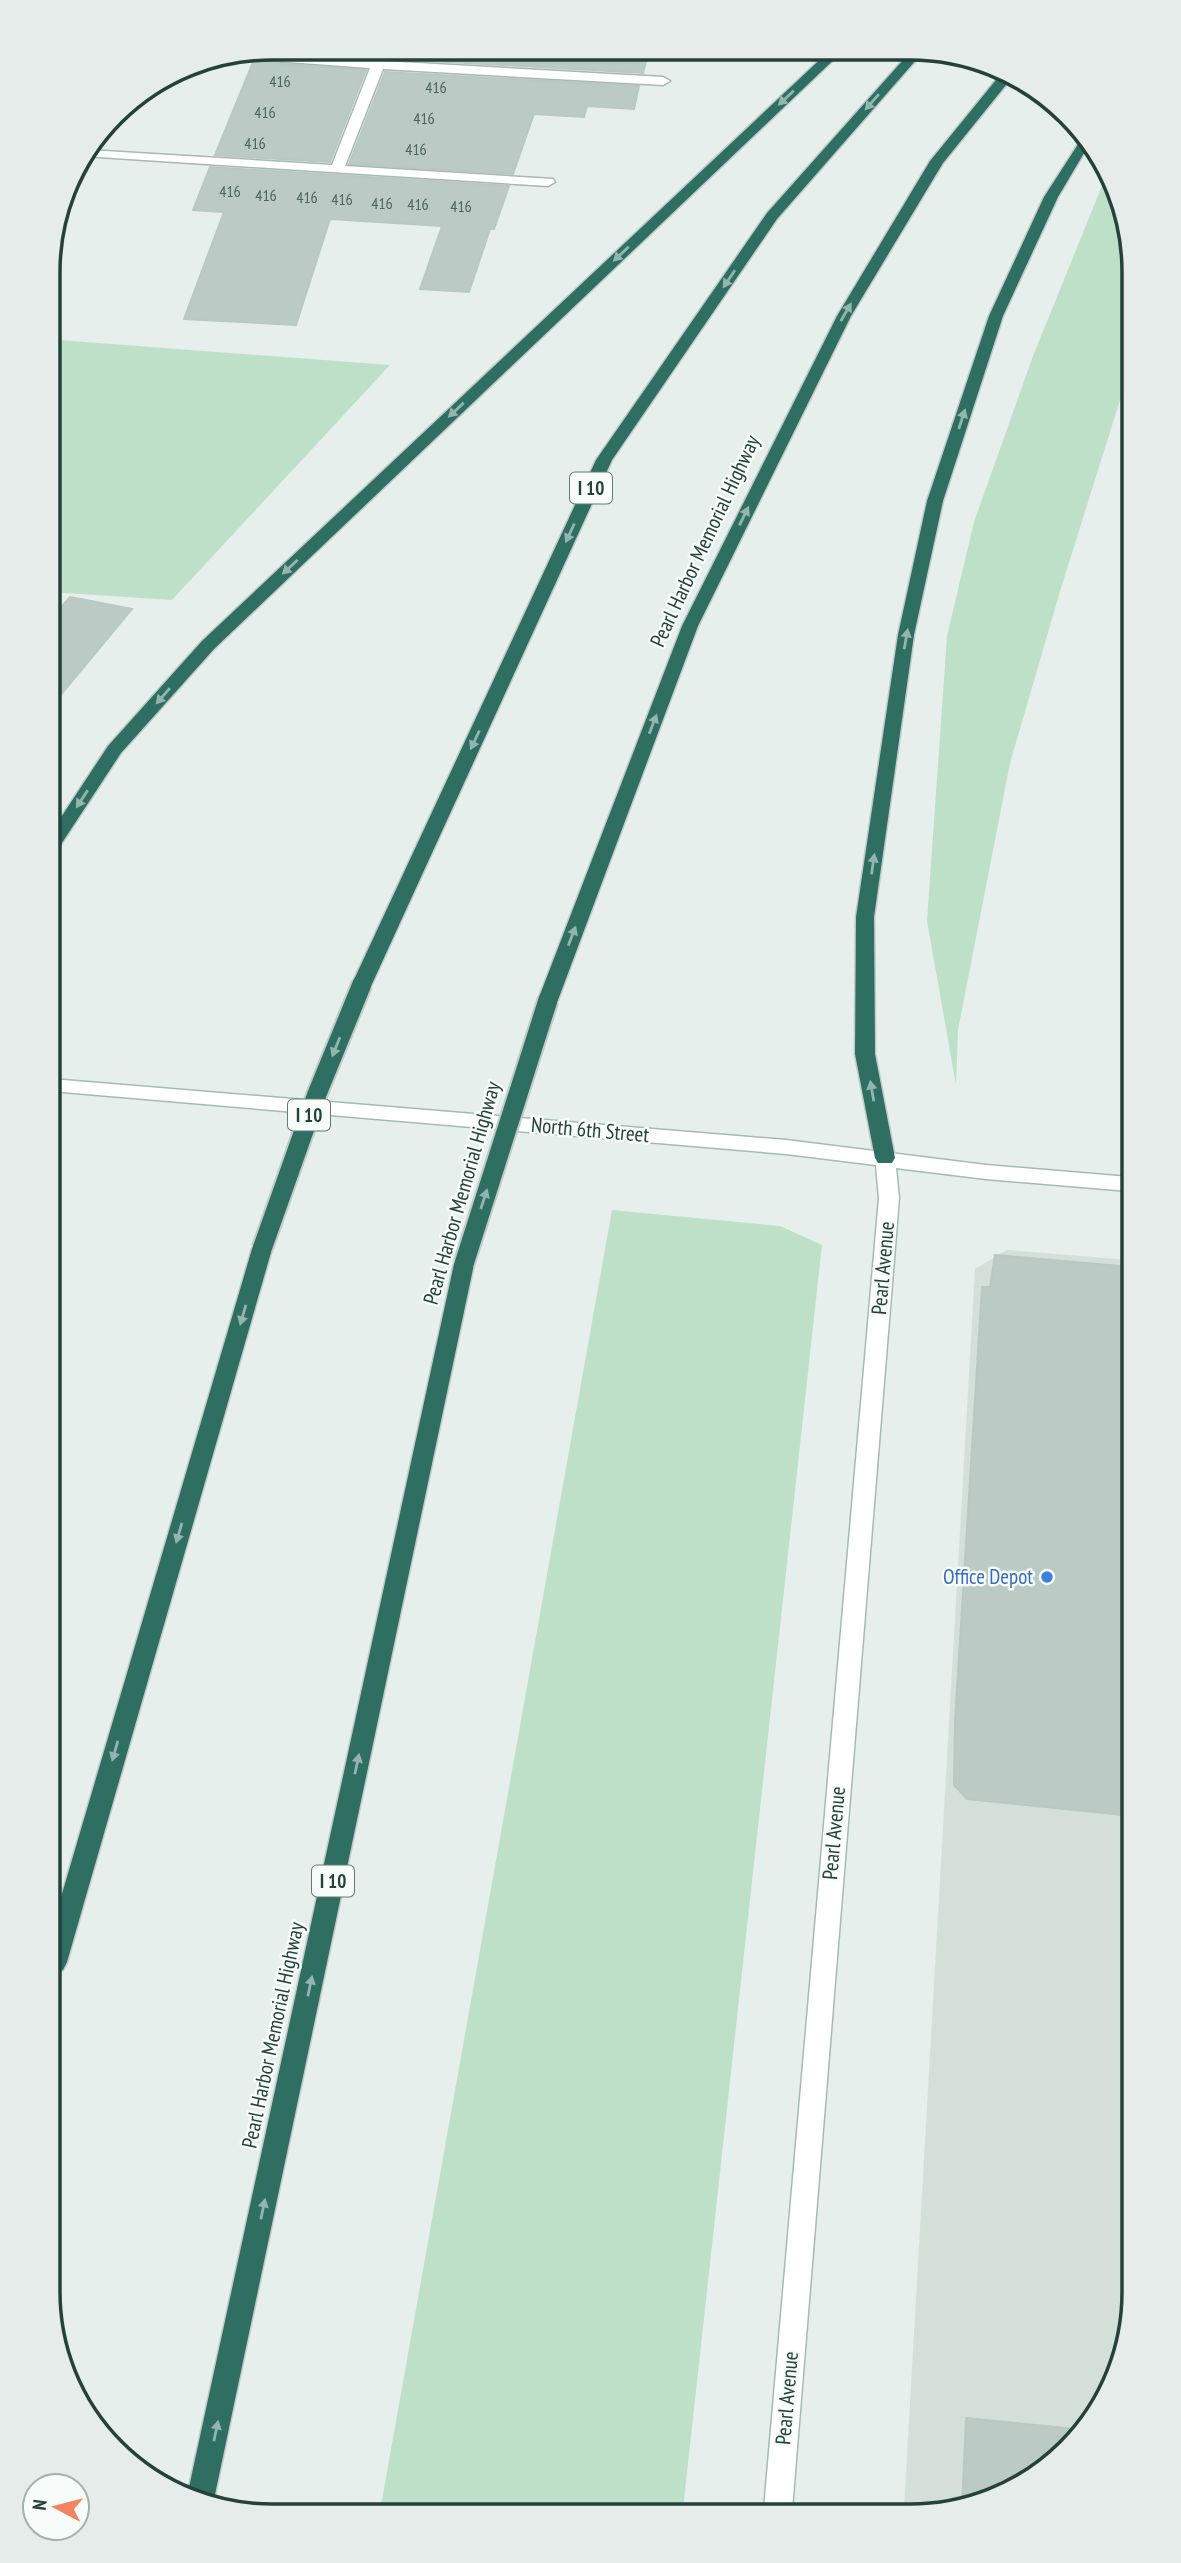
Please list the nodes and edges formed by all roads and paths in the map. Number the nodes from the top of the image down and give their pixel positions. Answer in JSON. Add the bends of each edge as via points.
{"nodes":[{"id":1,"x":827,"y":59,"type":"edge"},
{"id":2,"x":911,"y":59,"type":"edge"},
{"id":3,"x":301,"y":60,"type":"edge"},
{"id":4,"x":378,"y":64,"type":"junction"},
{"id":5,"x":663,"y":80,"type":"dead end"},
{"id":6,"x":1002,"y":81,"type":"edge"},
{"id":7,"x":1081,"y":147,"type":"edge"},
{"id":8,"x":96,"y":154,"type":"edge"},
{"id":9,"x":337,"y":169,"type":"junction"},
{"id":10,"x":548,"y":182,"type":"dead end"},
{"id":11,"x":60,"y":833,"type":"edge"},
{"id":12,"x":60,"y":1086,"type":"edge"},
{"id":13,"x":885,"y":1158,"type":"junction"},
{"id":14,"x":1122,"y":1183,"type":"edge"},
{"id":15,"x":59,"y":1944,"type":"edge"},
{"id":16,"x":202,"y":2491,"type":"edge"},
{"id":17,"x":778,"y":2504,"type":"edge"}],
"edges":[{"from":1,"to":11,"type":"highway","one_way":true,"via":[[208,645],[114,750]]},
{"from":2,"to":15,"type":"highway","number":"I 10","one_way":true,"bridge":true,"via":[[772,216],[604,460],[362,984],[262,1249]]},
{"from":3,"to":4,"type":"main road"},
{"from":4,"to":5,"type":"main road"},
{"from":4,"to":9,"type":"main road"},
{"from":16,"to":6,"type":"highway","name":"Pearl Harbor Memorial Highway","number":"I 10","one_way":true,"bridge":true,"via":[[464,1264],[548,1000],[702,601],[844,316],[937,161]]},
{"from":13,"to":7,"type":"highway","one_way":true,"via":[[866,1054],[865,916],[906,635],[935,501],[996,316],[1051,197]]},
{"from":8,"to":9,"type":"main road"},
{"from":9,"to":10,"type":"main road"},
{"from":12,"to":13,"type":"main road","name":"North 6th Street"},
{"from":13,"to":14,"type":"main road","name":"North 6th Street"},
{"from":13,"to":17,"type":"main road","name":"Pearl Avenue","via":[[889,1198]]}]}
